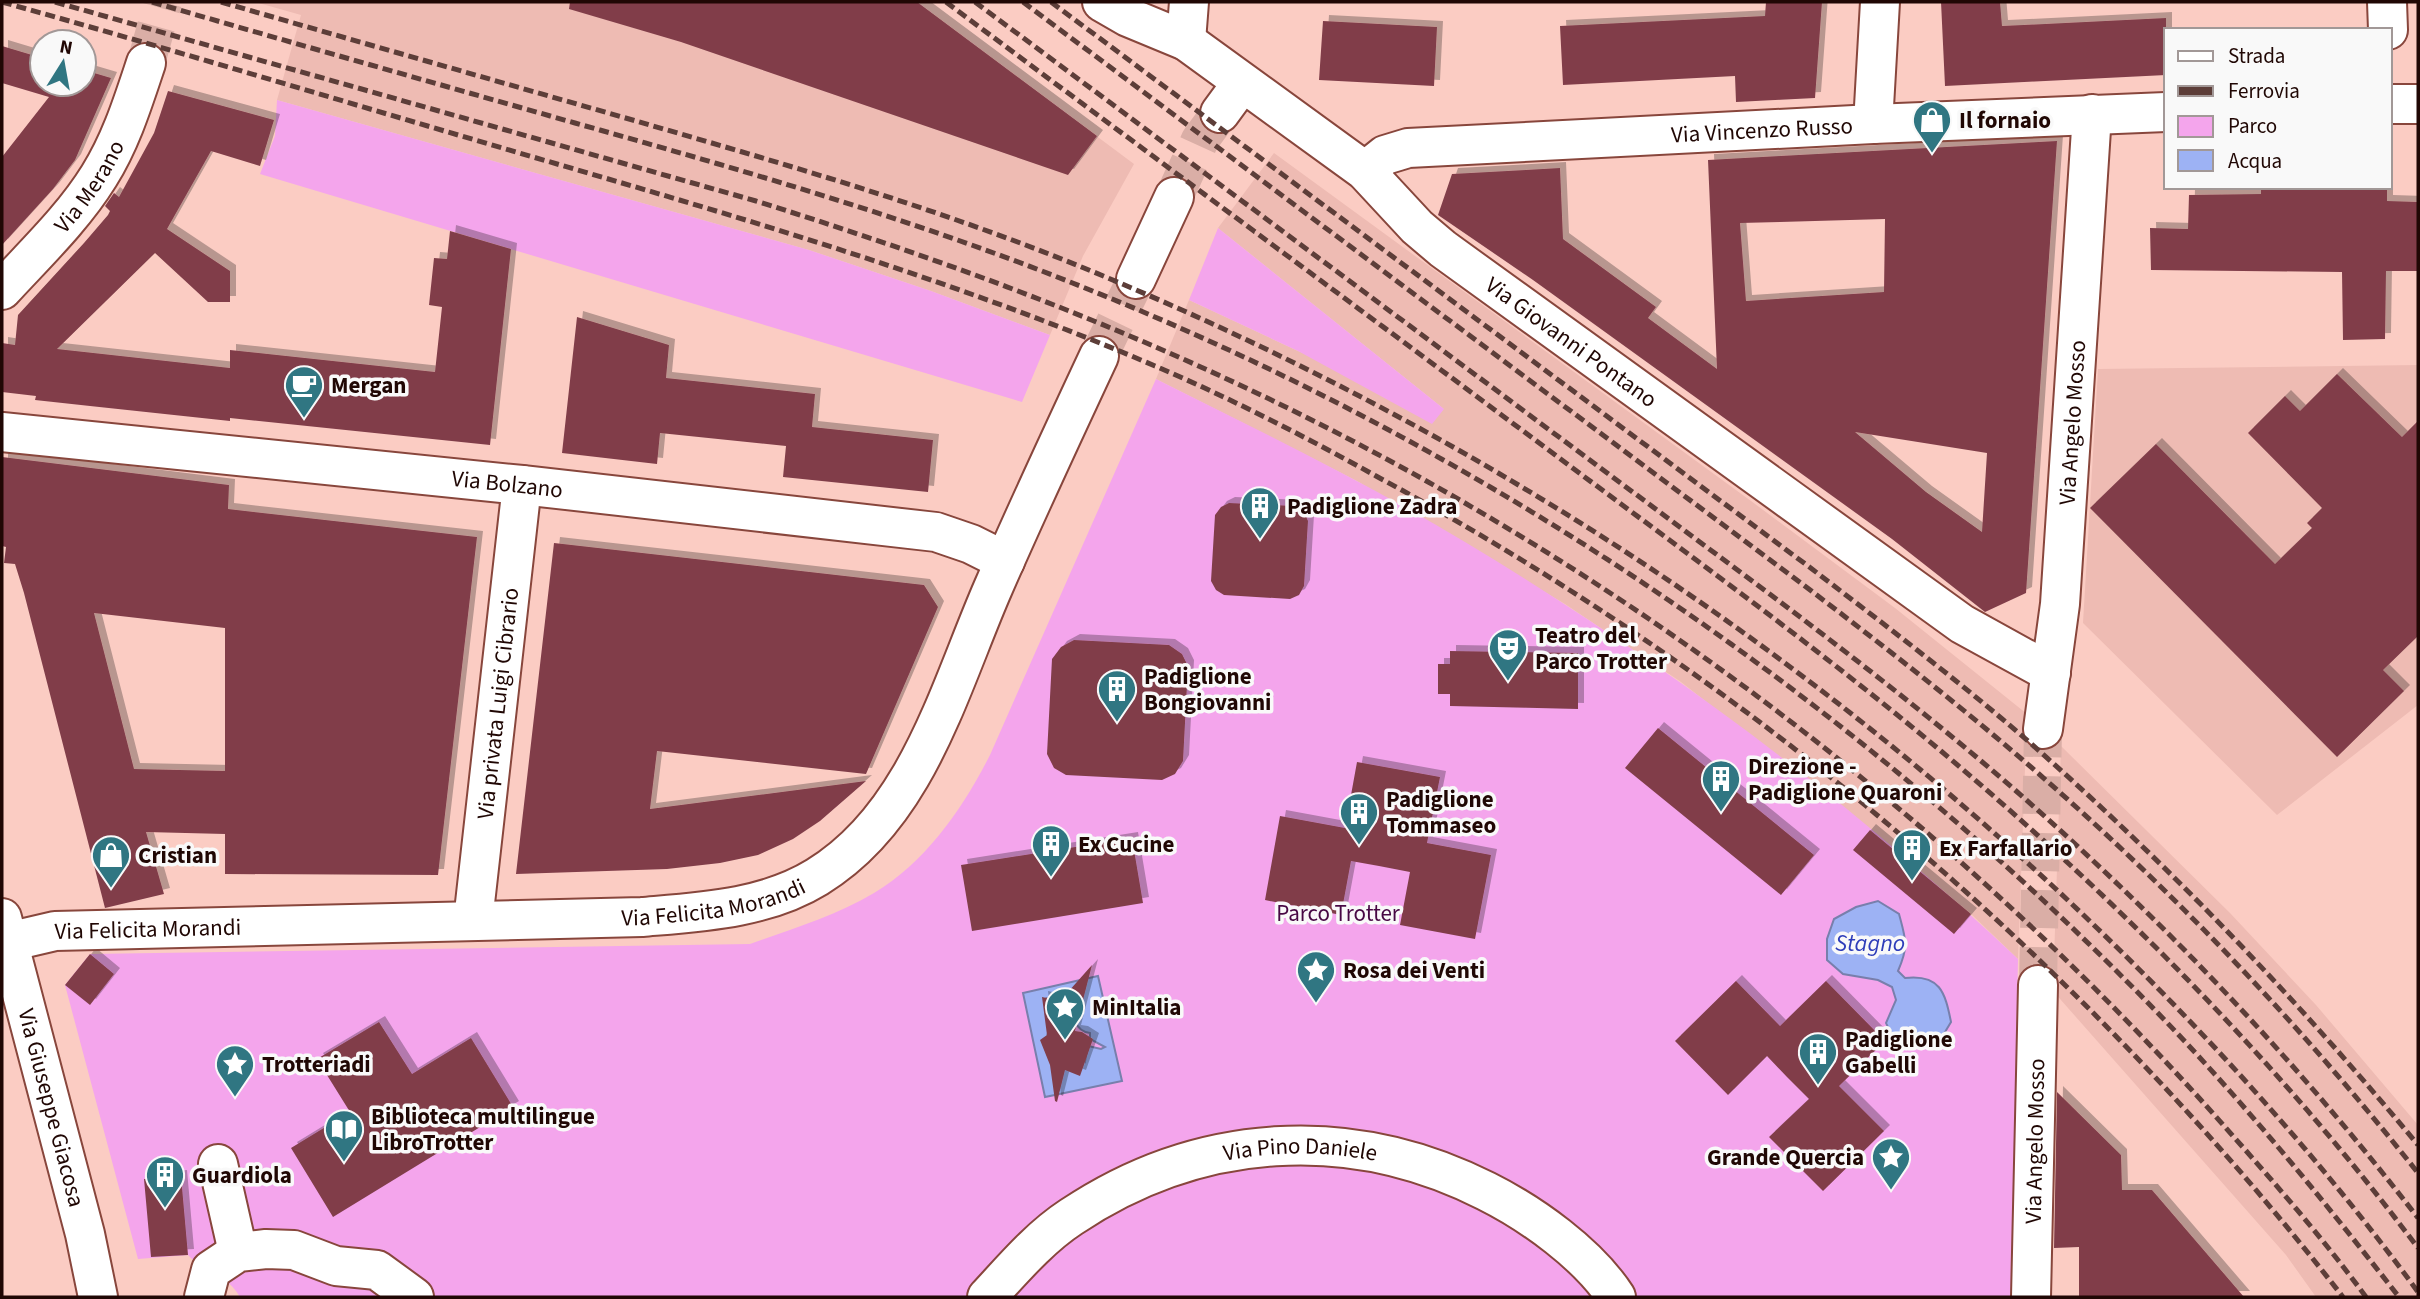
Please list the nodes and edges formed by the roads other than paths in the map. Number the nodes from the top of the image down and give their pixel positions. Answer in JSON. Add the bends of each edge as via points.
{"nodes":[{"id":1,"x":1102,"y":2,"type":"edge"},
{"id":2,"x":1189,"y":2,"type":"edge"},
{"id":3,"x":1880,"y":2,"type":"edge"},
{"id":4,"x":2387,"y":2,"type":"edge"},
{"id":5,"x":2388,"y":28,"type":"edge"},
{"id":6,"x":1186,"y":41,"type":"junction"},
{"id":7,"x":146,"y":62,"type":"tunnel mouth"},
{"id":8,"x":2164,"y":112,"type":"edge"},
{"id":9,"x":2092,"y":114,"type":"junction"},
{"id":10,"x":1873,"y":124,"type":"junction"},
{"id":11,"x":1365,"y":172,"type":"junction"},
{"id":12,"x":1174,"y":197,"type":"tunnel mouth"},
{"id":13,"x":1136,"y":279,"type":"tunnel mouth"},
{"id":14,"x":2,"y":290,"type":"edge"},
{"id":15,"x":1099,"y":356,"type":"tunnel mouth"},
{"id":16,"x":2,"y":432,"type":"edge"},
{"id":17,"x":522,"y":485,"type":"junction"},
{"id":18,"x":1005,"y":561,"type":"junction"},
{"id":19,"x":2051,"y":673,"type":"junction"},
{"id":20,"x":2043,"y":729,"type":"tunnel mouth"},
{"id":21,"x":473,"y":922,"type":"junction"},
{"id":22,"x":5,"y":932,"type":"edge"},
{"id":23,"x":2038,"y":985,"type":"tunnel mouth"},
{"id":24,"x":218,"y":1164,"type":"dead end"},
{"id":25,"x":238,"y":1252,"type":"junction"},
{"id":26,"x":344,"y":1282,"type":"edge"},
{"id":27,"x":98,"y":1297,"type":"edge"},
{"id":28,"x":204,"y":1297,"type":"edge"},
{"id":29,"x":414,"y":1297,"type":"edge"},
{"id":30,"x":987,"y":1297,"type":"edge"},
{"id":31,"x":1616,"y":1297,"type":"edge"},
{"id":32,"x":2031,"y":1297,"type":"edge"}],
"edges":[{"from":1,"to":6,"type":"street","name":"Via Giovanni Pontano"},
{"from":2,"to":6,"type":"street"},
{"from":3,"to":10,"type":"street"},
{"from":4,"to":5,"type":"street"},
{"from":6,"to":11,"type":"street","name":"Via Giovanni Pontano","via":[[1231,98]]},
{"from":7,"to":14,"type":"street","name":"Via Merano","via":[[127,118],[99,176]]},
{"from":8,"to":9,"type":"street","name":"Via Vincenzo Russo"},
{"from":9,"to":10,"type":"street","name":"Via Vincenzo Russo"},
{"from":9,"to":19,"type":"street","name":"Via Angelo Mosso","via":[[2060,604]]},
{"from":10,"to":11,"type":"street","name":"Via Vincenzo Russo","via":[[1408,148],[1385,155]]},
{"from":11,"to":19,"type":"street","name":"Via Giovanni Pontano","via":[[1443,249],[1962,624]]},
{"from":12,"to":13,"type":"street"},
{"from":15,"to":18,"type":"street","name":"Via Felicita Morandi"},
{"from":16,"to":17,"type":"street","name":"Via Bolzano"},
{"from":17,"to":18,"type":"street","name":"Via Bolzano","via":[[936,532]]},
{"from":17,"to":21,"type":"street","name":"Via privata Luigi Cibrario"},
{"from":18,"to":21,"type":"street","name":"Via Felicita Morandi","via":[[931,735],[901,791],[876,828],[818,876],[785,893],[726,908]]},
{"from":19,"to":20,"type":"street","name":"Via Angelo Mosso"},
{"from":21,"to":22,"type":"street","name":"Via Felicita Morandi","via":[[55,931],[26,938]]},
{"from":22,"to":27,"type":"street","name":"Via Giuseppe Giacosa"},
{"from":23,"to":32,"type":"street","name":"Via Angelo Mosso"},
{"from":24,"to":25,"type":"street"},
{"from":25,"to":26,"type":"street","via":[[294,1250]]},
{"from":25,"to":28,"type":"street","via":[[211,1270]]},
{"from":26,"to":29,"type":"street","via":[[377,1270]]},
{"from":30,"to":31,"type":"street","name":"Via Pino Daniele","via":[[1070,1217],[1113,1193],[1210,1155],[1295,1144],[1417,1161],[1468,1182],[1514,1205],[1560,1238]]}]}
